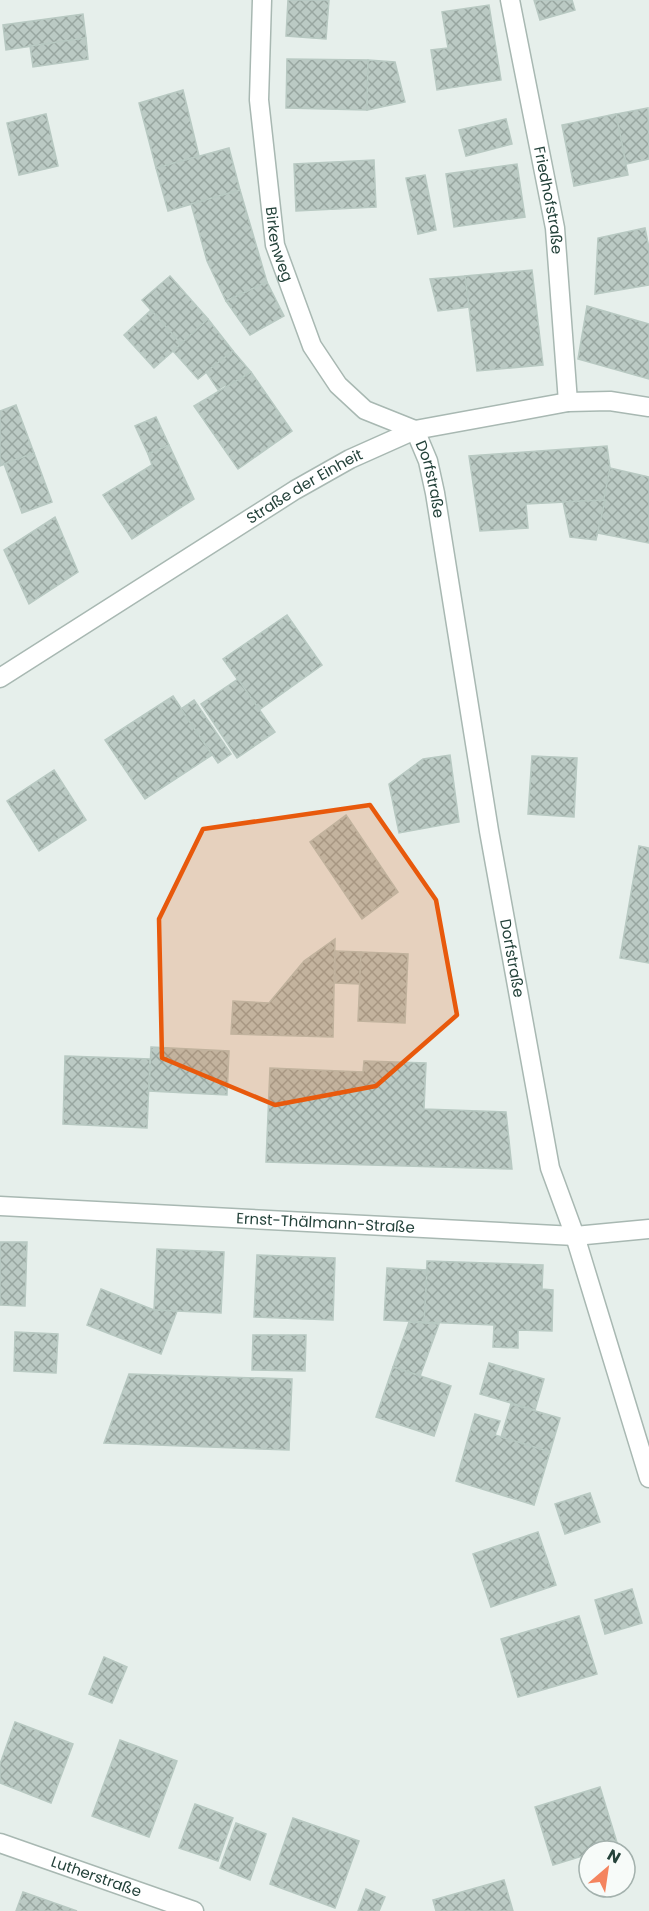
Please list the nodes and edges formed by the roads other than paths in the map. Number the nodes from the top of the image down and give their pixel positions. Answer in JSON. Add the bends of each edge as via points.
{"nodes":[{"id":1,"x":262,"y":0,"type":"edge"},
{"id":2,"x":510,"y":0,"type":"edge"},
{"id":3,"x":568,"y":402,"type":"junction"},
{"id":4,"x":649,"y":407,"type":"edge"},
{"id":5,"x":415,"y":430,"type":"junction"},
{"id":6,"x":0,"y":678,"type":"edge"},
{"id":7,"x":0,"y":1206,"type":"edge"},
{"id":8,"x":649,"y":1229,"type":"edge"},
{"id":9,"x":575,"y":1236,"type":"junction"},
{"id":10,"x":649,"y":1478,"type":"edge"},
{"id":11,"x":0,"y":1843,"type":"edge"},
{"id":12,"x":194,"y":1911,"type":"edge"}],
"edges":[{"from":1,"to":5,"type":"street","name":"Birkenweg","via":[[260,100],[274,245],[312,346],[338,385],[365,410]]},
{"from":2,"to":3,"type":"street","name":"Friedhofstraße","via":[[555,228]]},
{"from":3,"to":4,"type":"street","name":"Straße der Einheit","via":[[610,401]]},
{"from":3,"to":5,"type":"street","name":"Straße der Einheit"},
{"from":5,"to":6,"type":"street","name":"Straße der Einheit","via":[[350,459],[295,490]]},
{"from":5,"to":9,"type":"street","name":"Dorfstraße","via":[[428,461],[435,493],[487,819],[550,1168]]},
{"from":7,"to":9,"type":"street","name":"Ernst-Thälmann-Straße"},
{"from":8,"to":9,"type":"street","name":"Ernst-Thälmann-Straße"},
{"from":9,"to":10,"type":"street","name":"Dorfstraße"},
{"from":11,"to":12,"type":"street","name":"Lutherstraße"}]}
